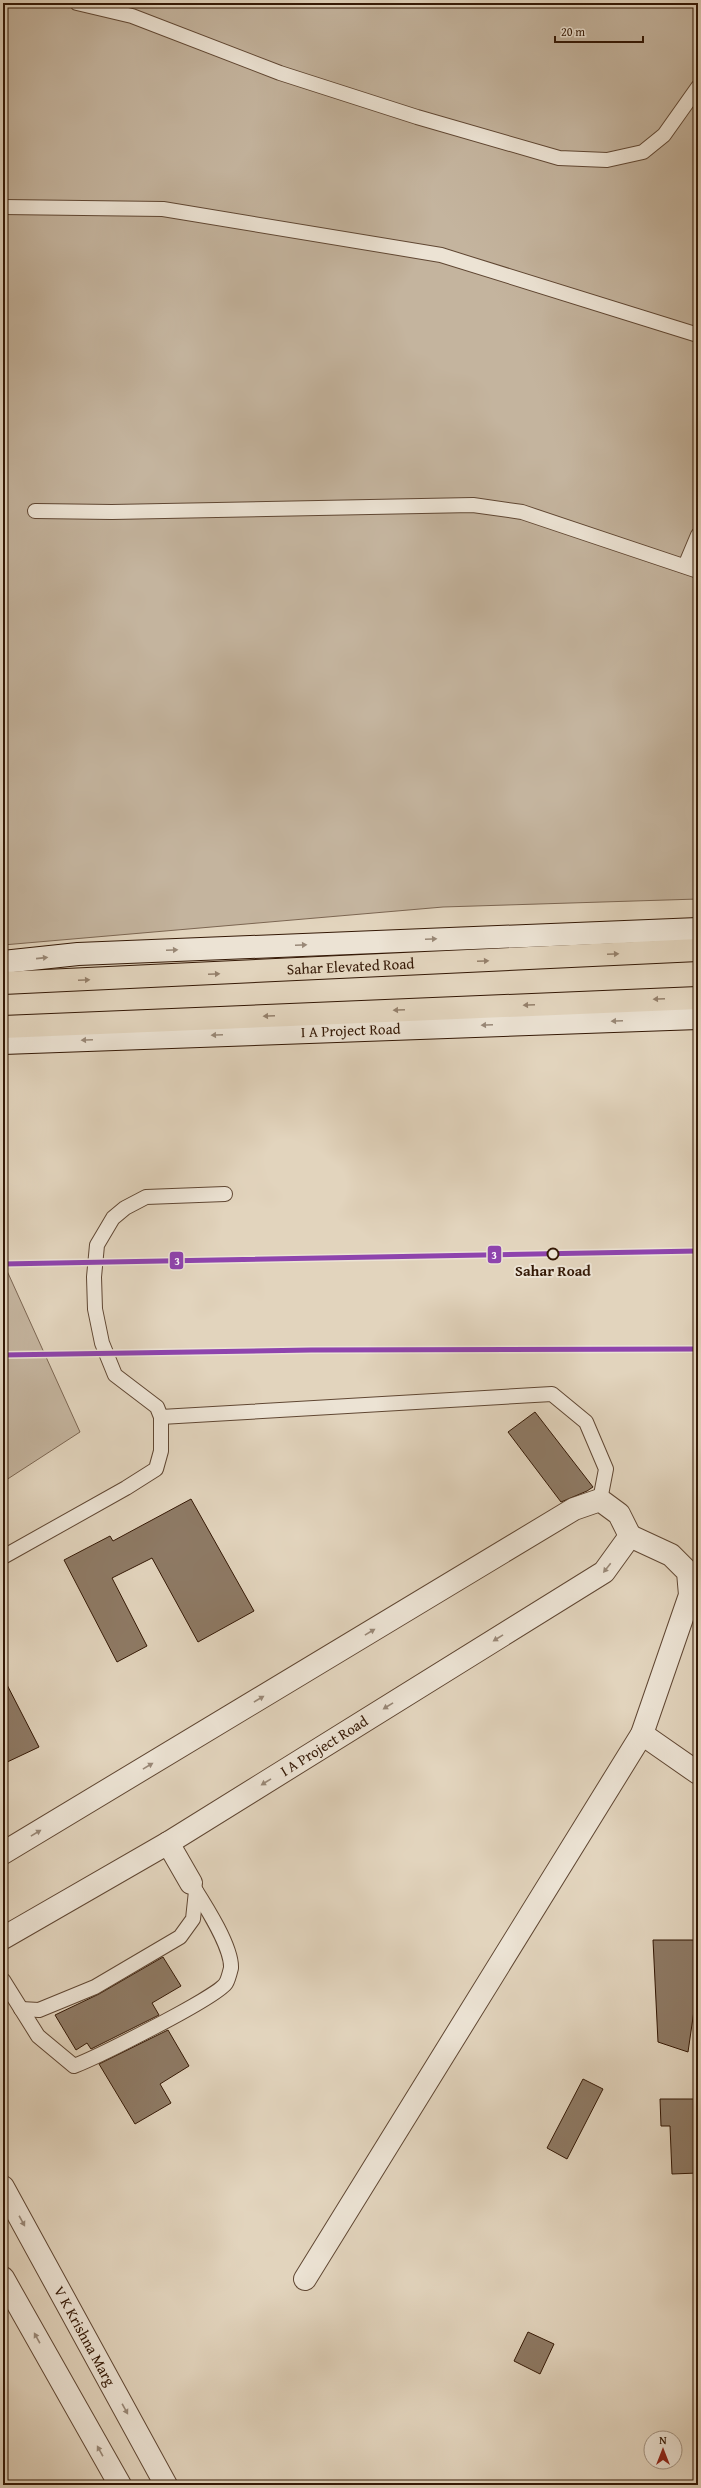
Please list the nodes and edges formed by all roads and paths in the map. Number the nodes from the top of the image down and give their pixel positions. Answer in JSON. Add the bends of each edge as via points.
{"nodes":[{"id":1,"x":77,"y":3,"type":"edge"},
{"id":2,"x":698,"y":87,"type":"edge"},
{"id":3,"x":3,"y":207,"type":"edge"},
{"id":4,"x":698,"y":335,"type":"edge"},
{"id":5,"x":35,"y":511,"type":"dead end"},
{"id":6,"x":698,"y":535,"type":"edge"},
{"id":7,"x":691,"y":568,"type":"edge"},
{"id":8,"x":698,"y":929,"type":"edge"},
{"id":9,"x":698,"y":950,"type":"edge"},
{"id":10,"x":3,"y":962,"type":"edge"},
{"id":11,"x":3,"y":983,"type":"edge"},
{"id":12,"x":698,"y":998,"type":"edge"},
{"id":13,"x":698,"y":1018,"type":"edge"},
{"id":14,"x":3,"y":1028,"type":"edge"},
{"id":15,"x":3,"y":1043,"type":"edge"},
{"id":16,"x":224,"y":1194,"type":"dead end"},
{"id":17,"x":161,"y":1417,"type":"junction"},
{"id":18,"x":600,"y":1500,"type":"junction"},
{"id":19,"x":630,"y":1536,"type":"junction"},
{"id":20,"x":3,"y":1557,"type":"edge"},
{"id":21,"x":642,"y":1734,"type":"junction"},
{"id":22,"x":698,"y":1773,"type":"edge"},
{"id":23,"x":168,"y":1843,"type":"junction"},
{"id":24,"x":3,"y":1853,"type":"edge"},
{"id":25,"x":193,"y":1887,"type":"junction"},
{"id":26,"x":3,"y":1938,"type":"edge"},
{"id":27,"x":3,"y":1980,"type":"edge"},
{"id":28,"x":21,"y":2009,"type":"junction"},
{"id":29,"x":3,"y":2187,"type":"edge"},
{"id":30,"x":3,"y":2278,"type":"edge"},
{"id":31,"x":305,"y":2279,"type":"dead end"},
{"id":32,"x":120,"y":2485,"type":"edge"},
{"id":33,"x":166,"y":2485,"type":"edge"}],
"edges":[{"from":1,"to":2,"type":"lane","via":[[132,16],[280,73],[416,117],[558,158],[607,160],[643,152],[664,135]]},
{"from":3,"to":4,"type":"lane","via":[[163,209],[441,255]]},
{"from":5,"to":7,"type":"lane","via":[[473,505],[522,512]]},
{"from":6,"to":7,"type":"lane"},
{"from":10,"to":8,"type":"street","one_way":true,"via":[[86,954]]},
{"from":11,"to":9,"type":"main road","name":"Sahar Elevated Road","one_way":true},
{"from":12,"to":14,"type":"main road","one_way":true},
{"from":13,"to":15,"type":"street","name":"I A Project Road","one_way":true},
{"from":16,"to":17,"type":"lane","via":[[146,1198],[125,1208],[113,1218],[97,1245],[94,1277],[102,1343],[115,1375],[157,1407]]},
{"from":17,"to":18,"type":"lane","via":[[552,1394],[586,1422],[606,1469]]},
{"from":17,"to":20,"type":"lane","via":[[161,1450],[156,1468],[126,1488]]},
{"from":18,"to":19,"type":"street","via":[[619,1514]]},
{"from":24,"to":18,"type":"street","one_way":true,"via":[[574,1509]]},
{"from":19,"to":21,"type":"street","via":[[671,1555],[688,1572],[690,1594]]},
{"from":19,"to":23,"type":"street","name":"I A Project Road","one_way":true,"via":[[604,1572]]},
{"from":21,"to":22,"type":"street"},
{"from":21,"to":31,"type":"street"},
{"from":23,"to":25,"type":"street"},
{"from":23,"to":26,"type":"street","name":"I A Project Road"},
{"from":25,"to":28,"type":"lane","via":[[193,1919],[180,1937],[95,1987],[39,2010]]},
{"from":25,"to":28,"type":"lane","via":[[216,1924],[228,1956],[231,1968],[226,1984],[202,2000],[99,2056],[74,2066],[38,2036]]},
{"from":27,"to":28,"type":"lane"},
{"from":29,"to":33,"type":"street","name":"V K Krishna Marg","one_way":true},
{"from":32,"to":30,"type":"street","one_way":true}]}
